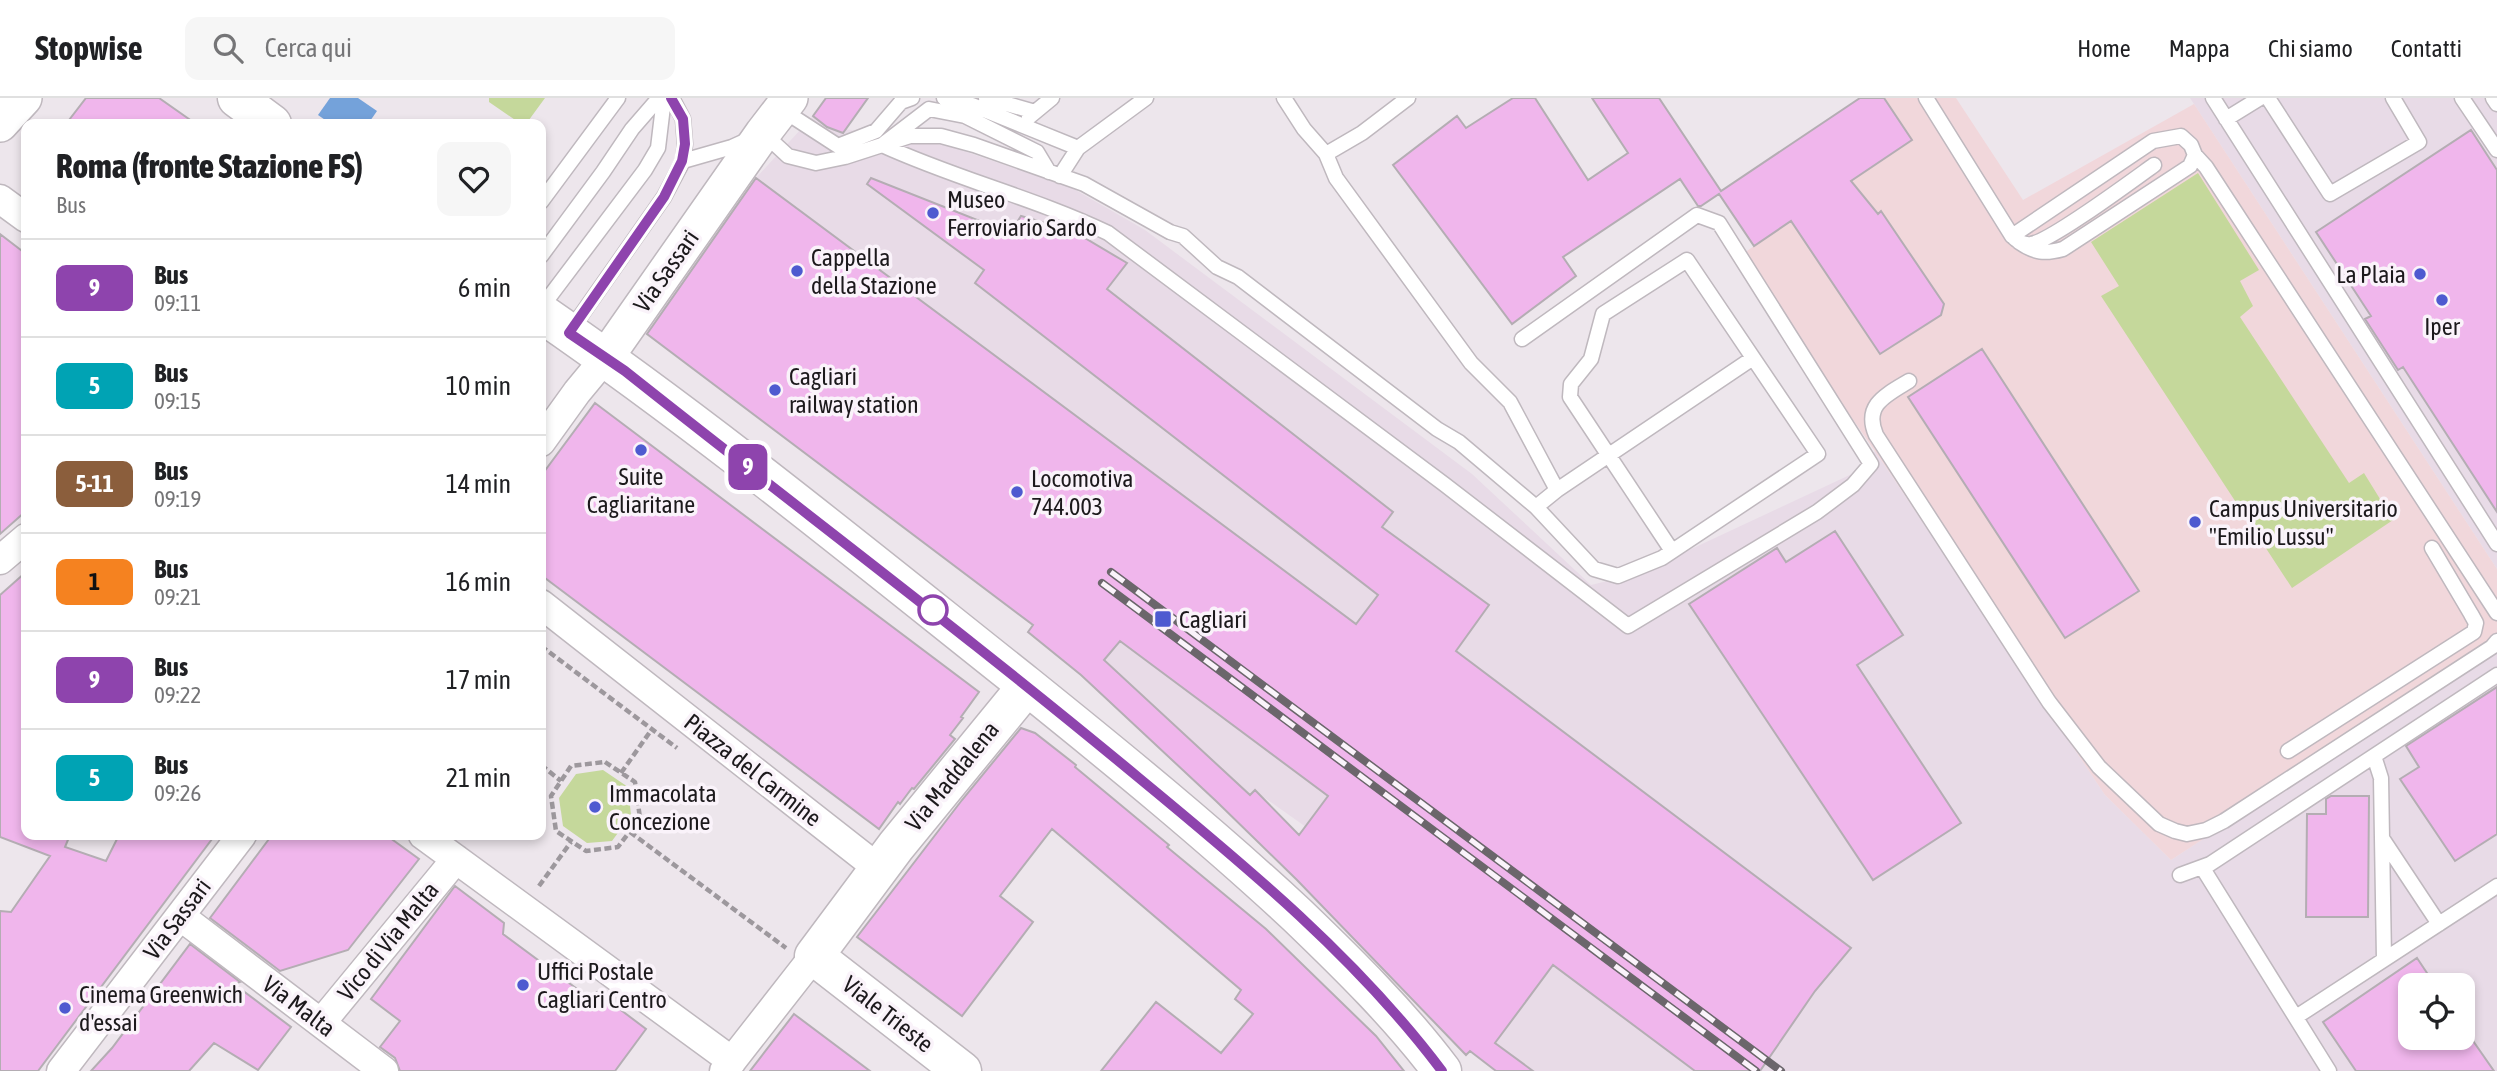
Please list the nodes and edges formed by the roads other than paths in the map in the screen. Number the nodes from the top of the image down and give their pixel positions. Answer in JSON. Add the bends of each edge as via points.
{"nodes":[{"id":1,"x":24,"y":98,"type":"edge"},
{"id":2,"x":237,"y":98,"type":"edge"},
{"id":3,"x":618,"y":98,"type":"edge"},
{"id":4,"x":659,"y":98,"type":"edge"},
{"id":5,"x":664,"y":98,"type":"edge"},
{"id":6,"x":671,"y":98,"type":"edge"},
{"id":7,"x":912,"y":98,"type":"edge"},
{"id":8,"x":944,"y":98,"type":"edge"},
{"id":9,"x":986,"y":98,"type":"edge"},
{"id":10,"x":1052,"y":98,"type":"edge"},
{"id":11,"x":1146,"y":98,"type":"edge"},
{"id":12,"x":1284,"y":98,"type":"edge"},
{"id":13,"x":1408,"y":98,"type":"edge"},
{"id":14,"x":1926,"y":98,"type":"edge"},
{"id":15,"x":2213,"y":98,"type":"edge"},
{"id":16,"x":2260,"y":98,"type":"edge"},
{"id":17,"x":2268,"y":98,"type":"edge"},
{"id":18,"x":2462,"y":98,"type":"edge"},
{"id":19,"x":2493,"y":98,"type":"edge"},
{"id":20,"x":2395,"y":99,"type":"edge"},
{"id":21,"x":2497,"y":104,"type":"edge"},
{"id":22,"x":1035,"y":111,"type":"junction"},
{"id":23,"x":778,"y":113,"type":"edge"},
{"id":24,"x":265,"y":119,"type":"edge"},
{"id":25,"x":2226,"y":119,"type":"junction"},
{"id":26,"x":0,"y":124,"type":"edge"},
{"id":27,"x":1019,"y":125,"type":"junction"},
{"id":28,"x":882,"y":145,"type":"junction"},
{"id":29,"x":1077,"y":148,"type":"junction"},
{"id":30,"x":2497,"y":150,"type":"edge"},
{"id":31,"x":1326,"y":154,"type":"junction"},
{"id":32,"x":2194,"y":155,"type":"junction"},
{"id":33,"x":682,"y":161,"type":"junction"},
{"id":34,"x":2154,"y":165,"type":"dead end"},
{"id":35,"x":1055,"y":174,"type":"junction"},
{"id":36,"x":546,"y":195,"type":"edge"},
{"id":37,"x":0,"y":199,"type":"edge"},
{"id":38,"x":21,"y":214,"type":"edge"},
{"id":39,"x":2015,"y":239,"type":"junction"},
{"id":40,"x":546,"y":249,"type":"edge"},
{"id":41,"x":550,"y":318,"type":"edge"},
{"id":42,"x":1522,"y":339,"type":"dead end"},
{"id":43,"x":606,"y":358,"type":"junction"},
{"id":44,"x":1753,"y":358,"type":"junction"},
{"id":45,"x":1909,"y":381,"type":"dead end"},
{"id":46,"x":546,"y":435,"type":"edge"},
{"id":47,"x":1608,"y":456,"type":"junction"},
{"id":48,"x":1557,"y":490,"type":"junction"},
{"id":49,"x":1536,"y":507,"type":"junction"},
{"id":50,"x":21,"y":542,"type":"edge"},
{"id":51,"x":2497,"y":544,"type":"edge"},
{"id":52,"x":2432,"y":548,"type":"dead end"},
{"id":53,"x":1672,"y":551,"type":"junction"},
{"id":54,"x":0,"y":560,"type":"edge"},
{"id":55,"x":546,"y":608,"type":"edge"},
{"id":56,"x":2497,"y":613,"type":"edge"},
{"id":57,"x":2497,"y":641,"type":"edge"},
{"id":58,"x":2497,"y":675,"type":"edge"},
{"id":59,"x":1027,"y":686,"type":"junction"},
{"id":60,"x":2372,"y":698,"type":"junction"},
{"id":61,"x":2384,"y":718,"type":"junction"},
{"id":62,"x":2288,"y":751,"type":"dead end"},
{"id":63,"x":2374,"y":756,"type":"junction"},
{"id":64,"x":2382,"y":838,"type":"junction"},
{"id":65,"x":238,"y":840,"type":"edge"},
{"id":66,"x":430,"y":840,"type":"edge"},
{"id":67,"x":456,"y":859,"type":"junction"},
{"id":68,"x":2202,"y":867,"type":"junction"},
{"id":69,"x":879,"y":869,"type":"junction"},
{"id":70,"x":2180,"y":875,"type":"dead end"},
{"id":71,"x":2497,"y":886,"type":"edge"},
{"id":72,"x":180,"y":916,"type":"junction"},
{"id":73,"x":2439,"y":923,"type":"junction"},
{"id":74,"x":794,"y":950,"type":"junction"},
{"id":75,"x":2385,"y":959,"type":"junction"},
{"id":76,"x":2296,"y":1017,"type":"junction"},
{"id":77,"x":321,"y":1023,"type":"junction"},
{"id":78,"x":728,"y":1066,"type":"edge"},
{"id":79,"x":957,"y":1069,"type":"edge"},
{"id":80,"x":61,"y":1071,"type":"edge"},
{"id":81,"x":384,"y":1071,"type":"edge"},
{"id":82,"x":1442,"y":1071,"type":"edge"},
{"id":83,"x":2329,"y":1071,"type":"edge"}],
"edges":[{"from":1,"to":26,"type":"street"},
{"from":2,"to":24,"type":"main road"},
{"from":3,"to":36,"type":"lane"},
{"from":4,"to":40,"type":"lane"},
{"from":5,"to":41,"type":"lane","via":[[658,148]]},
{"from":6,"to":33,"type":"lane","via":[[683,119]]},
{"from":7,"to":23,"type":"lane","via":[[901,103],[876,131],[838,146]]},
{"from":8,"to":27,"type":"lane"},
{"from":9,"to":22,"type":"lane"},
{"from":10,"to":22,"type":"lane"},
{"from":11,"to":29,"type":"lane"},
{"from":12,"to":31,"type":"lane"},
{"from":13,"to":31,"type":"lane"},
{"from":14,"to":39,"type":"lane"},
{"from":15,"to":25,"type":"lane"},
{"from":16,"to":25,"type":"lane"},
{"from":17,"to":20,"type":"lane","via":[[2330,194],[2419,142]]},
{"from":18,"to":30,"type":"lane"},
{"from":19,"to":21,"type":"lane"},
{"from":22,"to":27,"type":"lane"},
{"from":23,"to":28,"type":"lane","via":[[788,156],[803,161],[816,163]]},
{"from":23,"to":33,"type":"lane","via":[[732,147]]},
{"from":23,"to":43,"type":"street","name":"Via Sassari"},
{"from":25,"to":51,"type":"lane"},
{"from":27,"to":29,"type":"lane"},
{"from":28,"to":35,"type":"lane","via":[[910,136],[941,136]]},
{"from":28,"to":35,"type":"lane","via":[[929,109],[957,113],[1037,152]]},
{"from":28,"to":42,"type":"lane","via":[[1108,233],[1628,626],[1817,512],[1853,485],[1871,464],[1719,223],[1697,215]]},
{"from":29,"to":35,"type":"lane"},
{"from":31,"to":48,"type":"lane","via":[[1336,178],[1471,363],[1510,402]]},
{"from":32,"to":39,"type":"lane","via":[[2190,166],[2063,250],[2046,254]]},
{"from":32,"to":39,"type":"lane","via":[[2191,145],[2180,136],[2153,141]]},
{"from":32,"to":56,"type":"lane"},
{"from":33,"to":41,"type":"lane","via":[[664,197]]},
{"from":34,"to":39,"type":"lane","via":[[2052,234],[2031,244]]},
{"from":35,"to":49,"type":"lane","via":[[1084,184],[1182,236],[1217,267],[1238,277],[1459,442]]},
{"from":37,"to":38,"type":"street"},
{"from":41,"to":43,"type":"main road"},
{"from":43,"to":46,"type":"street","name":"Via Sassari"},
{"from":43,"to":59,"type":"main road"},
{"from":44,"to":47,"type":"lane"},
{"from":44,"to":47,"type":"lane","via":[[1688,260],[1603,314],[1591,359],[1572,384],[1570,397]]},
{"from":44,"to":53,"type":"lane","via":[[1818,454]]},
{"from":45,"to":61,"type":"lane","via":[[1875,407],[1872,425],[1876,435],[2049,702],[2099,767],[2160,824],[2187,834],[2206,830]]},
{"from":47,"to":48,"type":"lane"},
{"from":47,"to":53,"type":"lane"},
{"from":48,"to":49,"type":"lane"},
{"from":49,"to":53,"type":"lane","via":[[1594,569],[1618,576]]},
{"from":50,"to":54,"type":"street"},
{"from":52,"to":60,"type":"lane","via":[[2476,623],[2474,632]]},
{"from":55,"to":69,"type":"street","name":"Piazza del Carmine"},
{"from":57,"to":61,"type":"lane"},
{"from":58,"to":63,"type":"lane"},
{"from":59,"to":69,"type":"main road","name":"Via Maddalena"},
{"from":59,"to":82,"type":"main road","via":[[1233,856],[1385,1002]]},
{"from":60,"to":61,"type":"lane"},
{"from":60,"to":62,"type":"lane"},
{"from":63,"to":64,"type":"lane","via":[[2381,778]]},
{"from":63,"to":68,"type":"lane"},
{"from":64,"to":73,"type":"lane"},
{"from":64,"to":75,"type":"lane"},
{"from":65,"to":72,"type":"street","name":"Via Sassari"},
{"from":66,"to":67,"type":"street"},
{"from":67,"to":77,"type":"street","name":"Vico di Via Malta"},
{"from":67,"to":78,"type":"street"},
{"from":68,"to":70,"type":"lane"},
{"from":68,"to":76,"type":"lane"},
{"from":69,"to":74,"type":"main road"},
{"from":71,"to":73,"type":"lane"},
{"from":72,"to":77,"type":"street","name":"Via Malta"},
{"from":72,"to":80,"type":"street","name":"Via Sassari"},
{"from":73,"to":75,"type":"lane"},
{"from":74,"to":78,"type":"street"},
{"from":74,"to":79,"type":"main road","name":"Viale Trieste"},
{"from":75,"to":76,"type":"lane"},
{"from":76,"to":83,"type":"lane"},
{"from":77,"to":81,"type":"street","name":"Via Malta"}]}
